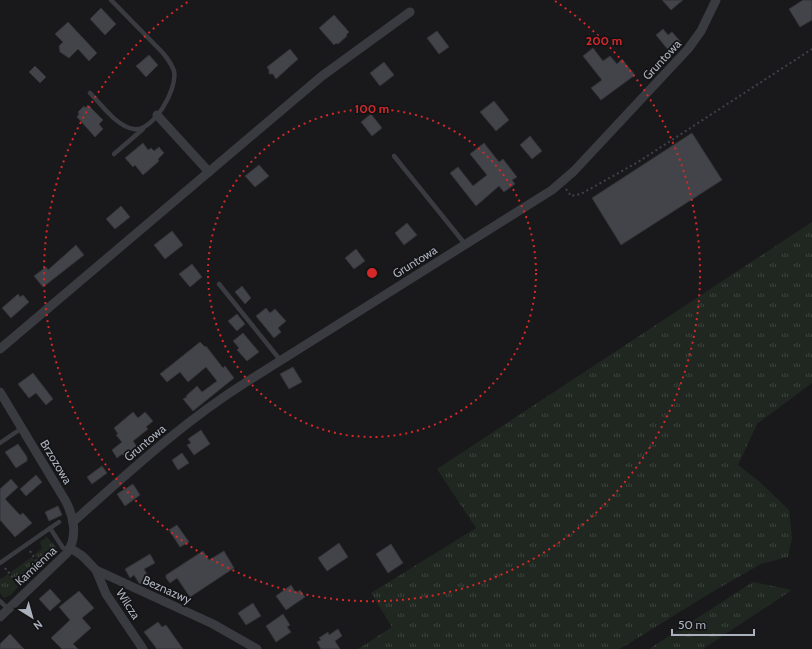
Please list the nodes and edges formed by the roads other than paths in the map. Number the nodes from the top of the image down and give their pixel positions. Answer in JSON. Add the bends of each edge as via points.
{"nodes":[{"id":1,"x":111,"y":0,"type":"edge"},
{"id":2,"x":716,"y":0,"type":"edge"},
{"id":3,"x":410,"y":12,"type":"dead end"},
{"id":4,"x":90,"y":92,"type":"dead end"},
{"id":5,"x":157,"y":115,"type":"junction"},
{"id":6,"x":148,"y":125,"type":"junction"},
{"id":7,"x":114,"y":154,"type":"dead end"},
{"id":8,"x":394,"y":156,"type":"dead end"},
{"id":9,"x":209,"y":172,"type":"junction"},
{"id":10,"x":465,"y":244,"type":"junction"},
{"id":11,"x":219,"y":284,"type":"dead end"},
{"id":12,"x":0,"y":349,"type":"edge"},
{"id":13,"x":281,"y":361,"type":"junction"},
{"id":14,"x":0,"y":392,"type":"edge"},
{"id":15,"x":22,"y":428,"type":"junction"},
{"id":16,"x":0,"y":443,"type":"edge"},
{"id":17,"x":59,"y":522,"type":"dead end"},
{"id":18,"x":73,"y":522,"type":"junction"},
{"id":19,"x":50,"y":528,"type":"junction"},
{"id":20,"x":66,"y":549,"type":"junction"},
{"id":21,"x":0,"y":563,"type":"edge"},
{"id":22,"x":96,"y":570,"type":"junction"},
{"id":23,"x":0,"y":601,"type":"edge"},
{"id":24,"x":8,"y":609,"type":"junction"},
{"id":25,"x":0,"y":616,"type":"edge"},
{"id":26,"x":143,"y":649,"type":"edge"},
{"id":27,"x":258,"y":649,"type":"edge"}],
"edges":[{"from":1,"to":5,"type":"lane","via":[[163,53],[174,71],[171,90]]},
{"from":2,"to":10,"type":"street","name":"Gruntowa","via":[[702,31],[688,49],[574,171],[561,183]]},
{"from":3,"to":9,"type":"street","via":[[322,76]]},
{"from":4,"to":6,"type":"lane","via":[[127,127],[135,130]]},
{"from":5,"to":6,"type":"lane"},
{"from":5,"to":9,"type":"street"},
{"from":6,"to":7,"type":"lane"},
{"from":8,"to":10,"type":"lane"},
{"from":9,"to":12,"type":"street"},
{"from":10,"to":13,"type":"street","name":"Gruntowa"},
{"from":11,"to":13,"type":"lane"},
{"from":13,"to":18,"type":"street","name":"Gruntowa","via":[[207,408]]},
{"from":14,"to":15,"type":"street","name":"Brzozowa"},
{"from":15,"to":16,"type":"lane"},
{"from":15,"to":18,"type":"street","name":"Brzozowa","via":[[65,500]]},
{"from":17,"to":19,"type":"lane"},
{"from":18,"to":20,"type":"street","name":"Brzozowa","via":[[73,539]]},
{"from":19,"to":20,"type":"lane"},
{"from":19,"to":21,"type":"lane"},
{"from":20,"to":22,"type":"street","name":"Beznazwy","via":[[75,551]]},
{"from":20,"to":24,"type":"street","name":"Kamienna","via":[[60,560]]},
{"from":22,"to":26,"type":"street","name":"Wilcza","via":[[106,594]]},
{"from":22,"to":27,"type":"street","name":"Beznazwy","via":[[213,624]]},
{"from":23,"to":24,"type":"lane"},
{"from":24,"to":25,"type":"street","name":"Kamienna"}]}
